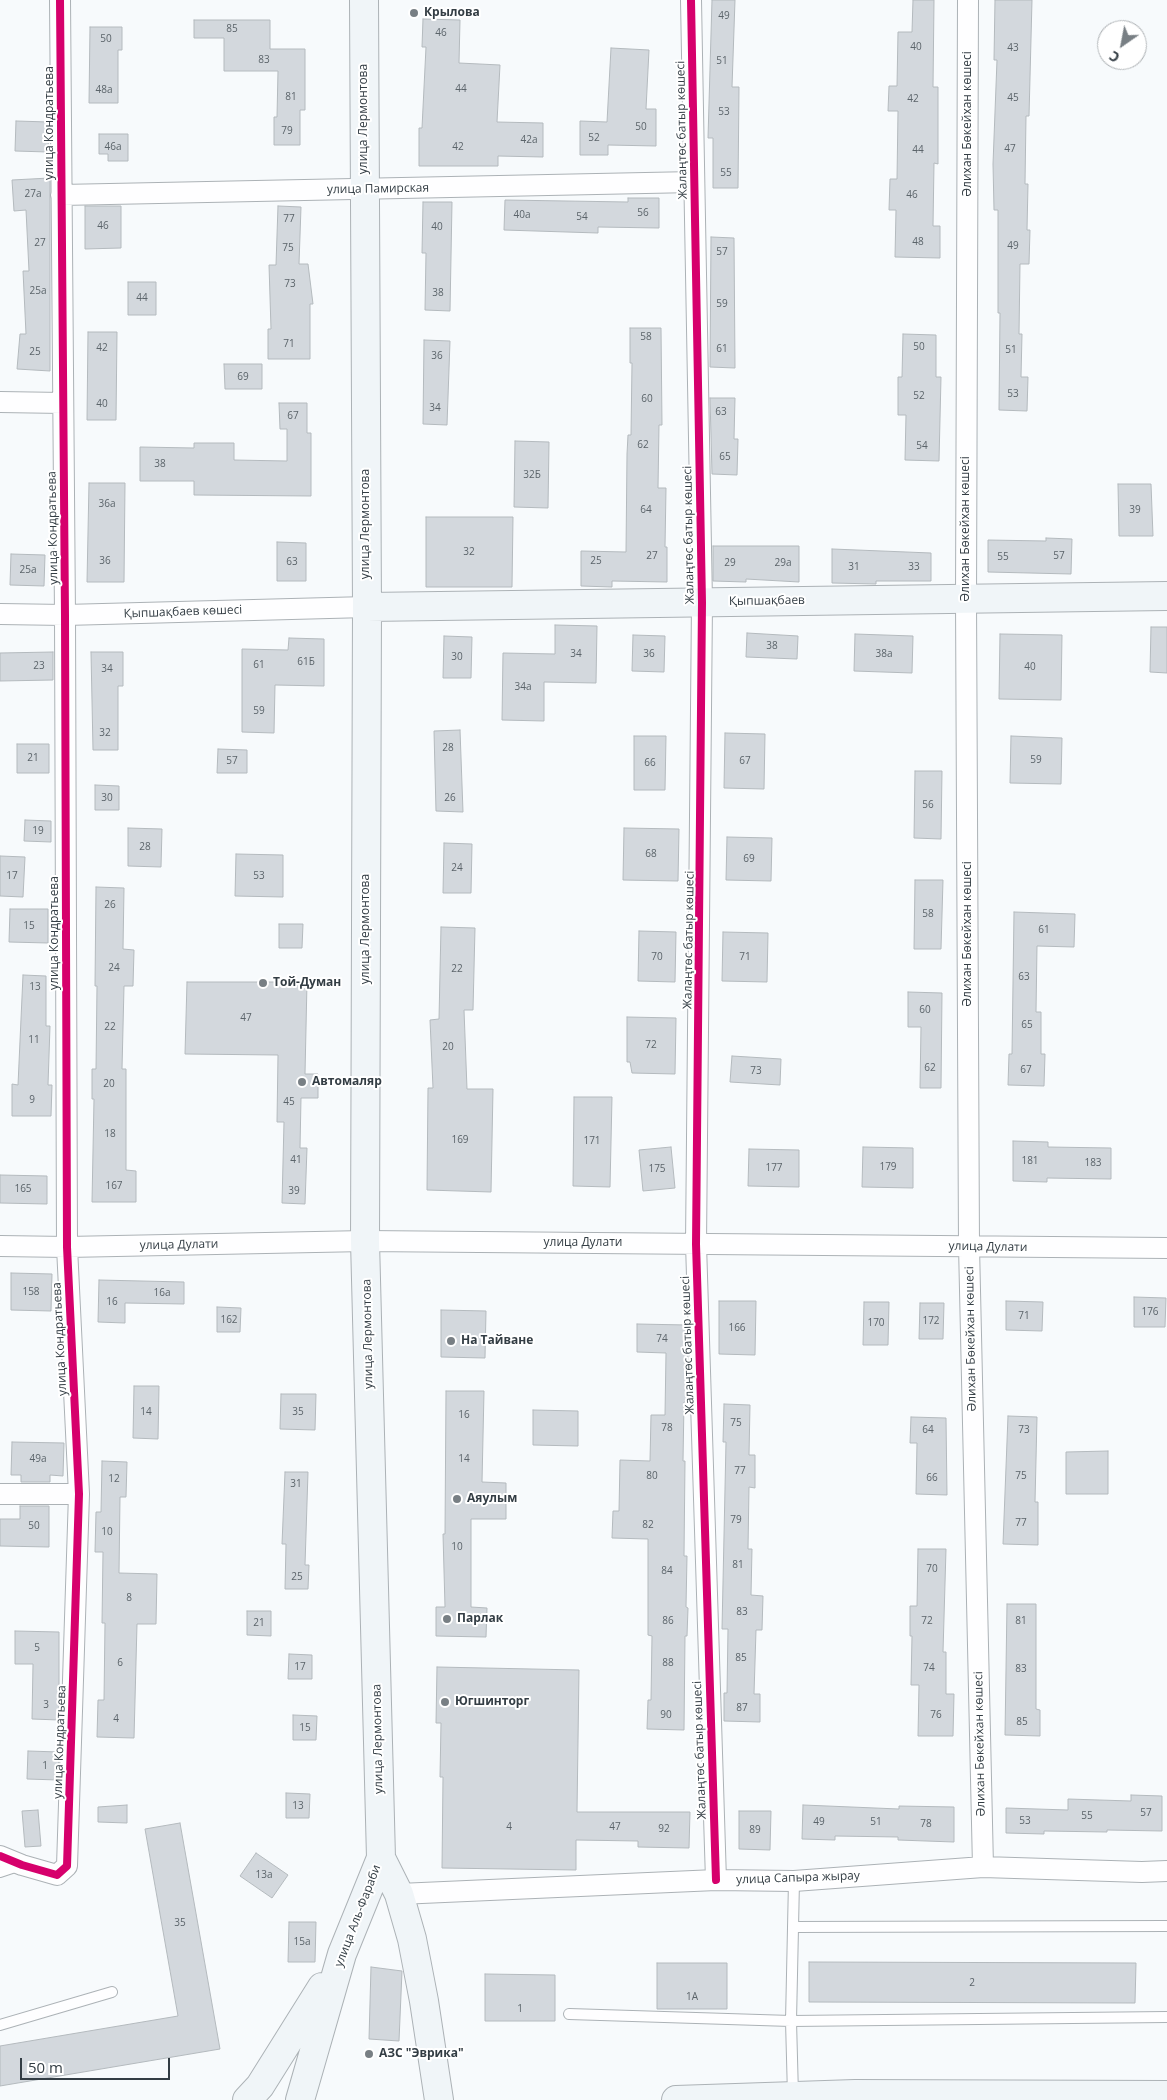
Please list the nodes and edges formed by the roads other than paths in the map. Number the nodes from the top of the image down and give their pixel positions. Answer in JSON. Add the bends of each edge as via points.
{"nodes":[{"id":1,"x":60,"y":0,"type":"edge"},
{"id":2,"x":364,"y":0,"type":"edge"},
{"id":3,"x":691,"y":0,"type":"edge"},
{"id":4,"x":968,"y":0,"type":"edge"},
{"id":5,"x":694,"y":182,"type":"junction"},
{"id":6,"x":364,"y":189,"type":"junction"},
{"id":7,"x":61,"y":195,"type":"junction"},
{"id":8,"x":0,"y":402,"type":"edge"},
{"id":9,"x":63,"y":403,"type":"junction"},
{"id":10,"x":1167,"y":596,"type":"edge"},
{"id":11,"x":966,"y":598,"type":"junction"},
{"id":12,"x":702,"y":602,"type":"junction"},
{"id":13,"x":366,"y":607,"type":"junction"},
{"id":14,"x":0,"y":614,"type":"edge"},
{"id":15,"x":65,"y":616,"type":"junction"},
{"id":16,"x":365,"y":1242,"type":"junction"},
{"id":17,"x":696,"y":1244,"type":"junction"},
{"id":18,"x":0,"y":1246,"type":"edge"},
{"id":19,"x":969,"y":1246,"type":"junction"},
{"id":20,"x":67,"y":1248,"type":"junction"},
{"id":21,"x":1167,"y":1248,"type":"edge"},
{"id":22,"x":0,"y":1494,"type":"edge"},
{"id":23,"x":79,"y":1494,"type":"junction"},
{"id":24,"x":0,"y":1856,"type":"edge"},
{"id":25,"x":381,"y":1858,"type":"junction"},
{"id":26,"x":22,"y":1865,"type":"junction"},
{"id":27,"x":983,"y":1867,"type":"junction"},
{"id":28,"x":1167,"y":1871,"type":"edge"},
{"id":29,"x":0,"y":1872,"type":"edge"},
{"id":30,"x":716,"y":1880,"type":"junction"},
{"id":31,"x":794,"y":1881,"type":"junction"},
{"id":32,"x":399,"y":1894,"type":"junction"},
{"id":33,"x":1167,"y":1926,"type":"edge"},
{"id":34,"x":793,"y":1927,"type":"junction"},
{"id":35,"x":342,"y":1954,"type":"junction"},
{"id":36,"x":112,"y":1992,"type":"dead end"},
{"id":37,"x":569,"y":2014,"type":"dead end"},
{"id":38,"x":1167,"y":2017,"type":"edge"},
{"id":39,"x":791,"y":2021,"type":"junction"},
{"id":40,"x":0,"y":2025,"type":"edge"},
{"id":41,"x":1167,"y":2095,"type":"edge"},
{"id":42,"x":793,"y":2096,"type":"junction"},
{"id":43,"x":980,"y":2097,"type":"edge"},
{"id":44,"x":247,"y":2100,"type":"edge"},
{"id":45,"x":300,"y":2100,"type":"edge"},
{"id":46,"x":439,"y":2100,"type":"edge"},
{"id":47,"x":676,"y":2100,"type":"edge"}],
"edges":[{"from":1,"to":7,"type":"street","name":"улица Кондратьева"},
{"from":2,"to":6,"type":"main road","name":"улица Лермонтова"},
{"from":3,"to":5,"type":"street","name":"Жалаңтөс батыр көшесі"},
{"from":4,"to":11,"type":"street","name":"Әлихан Бөкейхан көшесі"},
{"from":5,"to":6,"type":"street","name":"улица Памирская"},
{"from":5,"to":12,"type":"street","name":"Жалаңтөс батыр көшесі"},
{"from":6,"to":7,"type":"street","name":"улица Памирская"},
{"from":6,"to":13,"type":"main road","name":"улица Лермонтова"},
{"from":7,"to":9,"type":"street","name":"улица Кондратьева"},
{"from":8,"to":9,"type":"street"},
{"from":9,"to":15,"type":"street","name":"улица Кондратьева"},
{"from":10,"to":11,"type":"main road","name":"Қыпшақбаев"},
{"from":11,"to":12,"type":"main road","name":"Қыпшақбаев"},
{"from":11,"to":19,"type":"street","name":"Әлихан Бөкейхан көшесі"},
{"from":12,"to":13,"type":"main road","name":"Қыпшақбаев"},
{"from":12,"to":17,"type":"street","name":"Жалаңтөс батыр көшесі"},
{"from":13,"to":15,"type":"street","name":"Қыпшақбаев көшесі"},
{"from":13,"to":16,"type":"main road","name":"улица Лермонтова"},
{"from":14,"to":15,"type":"street","name":"Қыпшақбаев көшесі"},
{"from":15,"to":20,"type":"street","name":"улица Кондратьева"},
{"from":16,"to":17,"type":"street","name":"улица Дулати"},
{"from":16,"to":20,"type":"street","name":"улица Дулати"},
{"from":16,"to":25,"type":"main road","name":"улица Лермонтова"},
{"from":17,"to":19,"type":"street","name":"улица Дулати"},
{"from":17,"to":30,"type":"street","name":"Жалаңтөс батыр көшесі"},
{"from":18,"to":20,"type":"street","name":"улица Дулати"},
{"from":19,"to":21,"type":"street","name":"улица Дулати"},
{"from":19,"to":27,"type":"street","name":"Әлихан Бөкейхан көшесі"},
{"from":20,"to":23,"type":"street","name":"улица Кондратьева"},
{"from":22,"to":23,"type":"street"},
{"from":23,"to":26,"type":"street","name":"улица Кондратьева","via":[[67,1866],[57,1875]]},
{"from":24,"to":26,"type":"street"},
{"from":25,"to":32,"type":"main road","name":"улица Аль-Фараби"},
{"from":25,"to":35,"type":"main road","name":"улица Аль-Фараби"},
{"from":26,"to":29,"type":"lane"},
{"from":27,"to":28,"type":"street","name":"улица Сапыра жырау"},
{"from":27,"to":31,"type":"street","name":"улица Сапыра жырау"},
{"from":30,"to":31,"type":"street","name":"улица Сапыра жырау"},
{"from":30,"to":32,"type":"street","name":"улица Сапыра жырау"},
{"from":31,"to":34,"type":"lane"},
{"from":32,"to":46,"type":"main road","name":"улица Аль-Фараби","via":[[412,1939]]},
{"from":33,"to":34,"type":"lane"},
{"from":34,"to":39,"type":"lane"},
{"from":35,"to":44,"type":"main road","via":[[260,2086]]},
{"from":35,"to":45,"type":"main road","name":"улица Аль-Фараби"},
{"from":36,"to":40,"type":"lane"},
{"from":37,"to":39,"type":"lane"},
{"from":38,"to":39,"type":"lane"},
{"from":39,"to":42,"type":"lane"},
{"from":41,"to":43,"type":"main road"},
{"from":42,"to":43,"type":"main road"},
{"from":42,"to":47,"type":"main road"}]}
